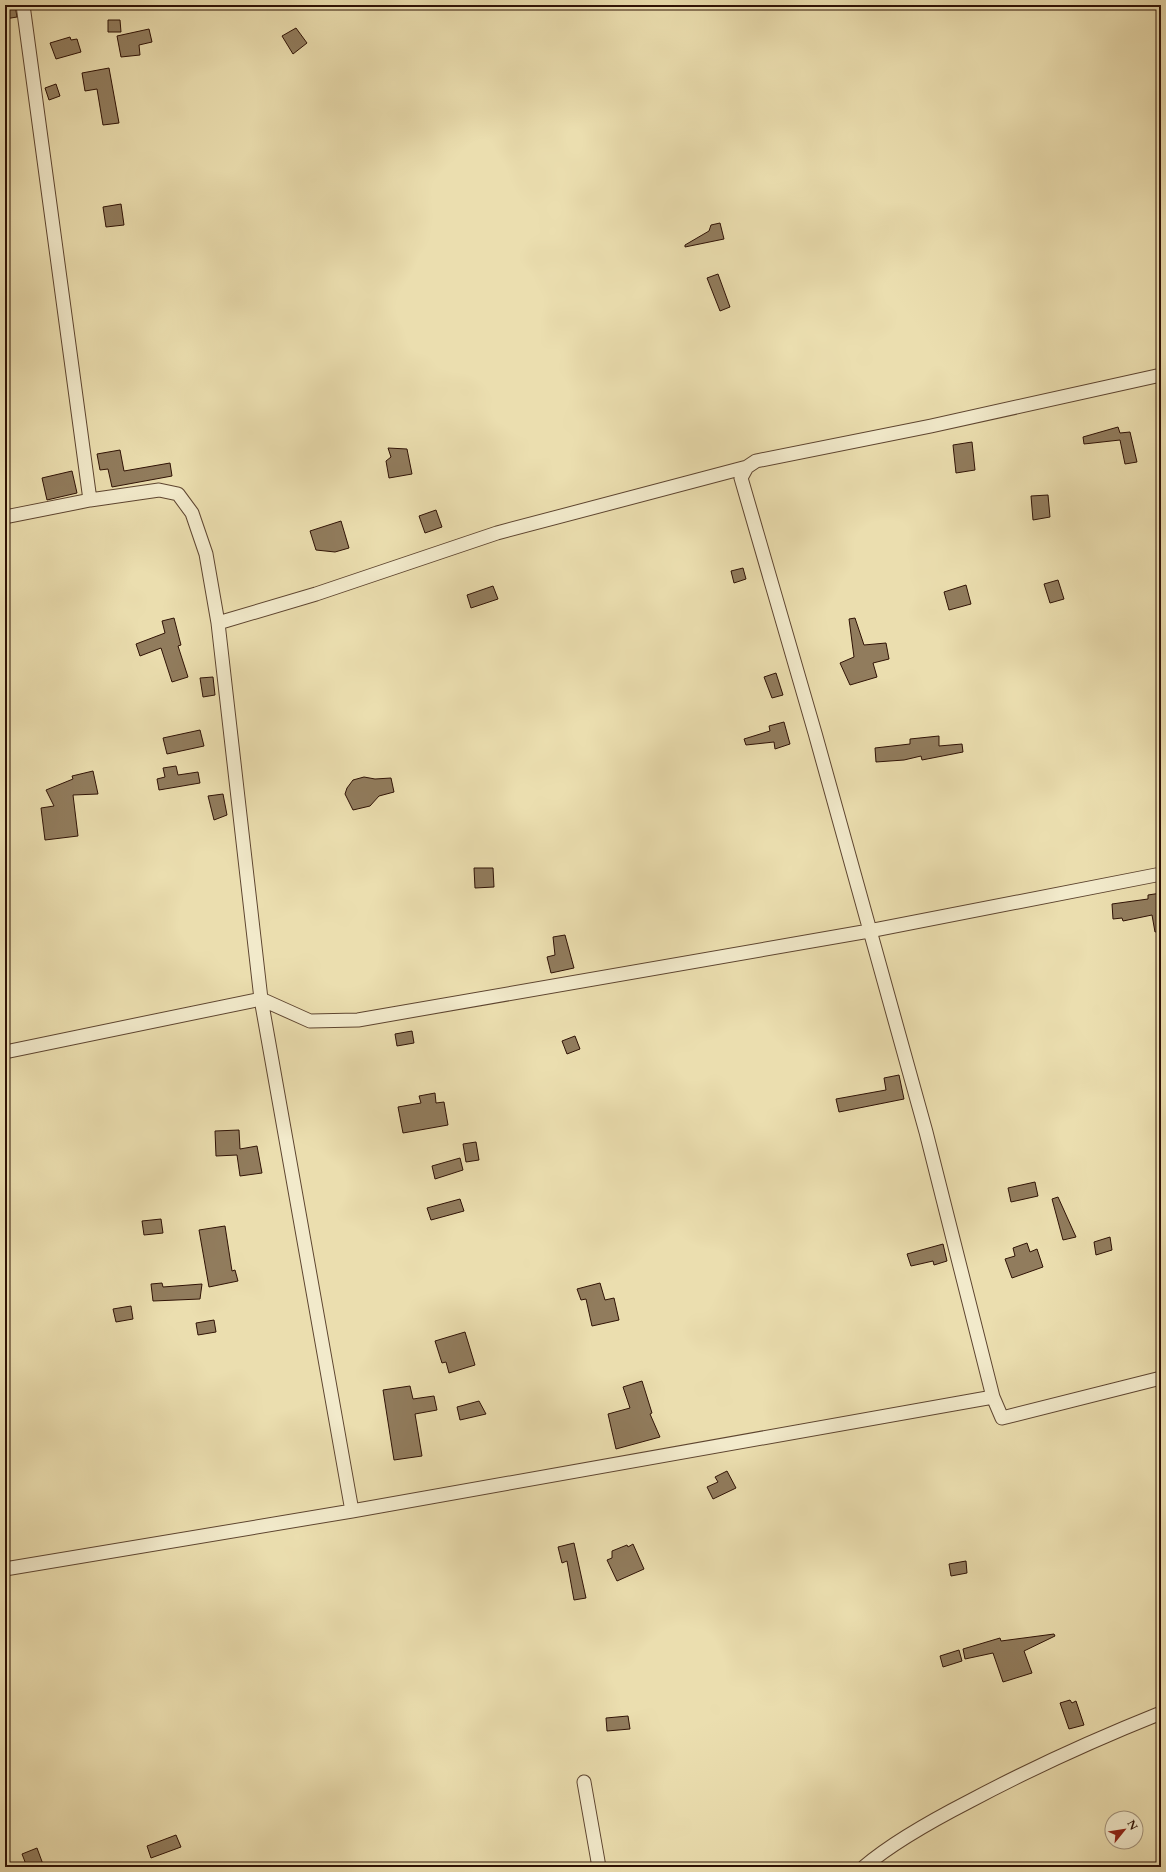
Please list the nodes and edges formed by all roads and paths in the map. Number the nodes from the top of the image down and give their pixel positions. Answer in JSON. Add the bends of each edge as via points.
{"nodes":[{"id":1,"x":23,"y":5,"type":"edge"},
{"id":2,"x":1161,"y":375,"type":"edge"},
{"id":3,"x":747,"y":467,"type":"junction"},
{"id":4,"x":90,"y":500,"type":"junction"},
{"id":5,"x":5,"y":517,"type":"edge"},
{"id":6,"x":218,"y":623,"type":"junction"},
{"id":7,"x":1161,"y":874,"type":"edge"},
{"id":8,"x":869,"y":931,"type":"junction"},
{"id":9,"x":261,"y":999,"type":"junction"},
{"id":10,"x":5,"y":1052,"type":"edge"},
{"id":11,"x":1161,"y":1378,"type":"edge"},
{"id":12,"x":993,"y":1398,"type":"junction"},
{"id":13,"x":352,"y":1511,"type":"junction"},
{"id":14,"x":5,"y":1570,"type":"edge"},
{"id":15,"x":1161,"y":1713,"type":"edge"},
{"id":16,"x":584,"y":1782,"type":"dead end"},
{"id":17,"x":599,"y":1867,"type":"edge"},
{"id":18,"x":864,"y":1867,"type":"edge"}],
"edges":[{"from":1,"to":4,"type":"street"},
{"from":2,"to":3,"type":"street","via":[[931,426],[756,461]]},
{"from":3,"to":6,"type":"street","via":[[497,533],[316,594]]},
{"from":3,"to":8,"type":"street","via":[[741,478],[813,725]]},
{"from":4,"to":5,"type":"street"},
{"from":4,"to":6,"type":"street","via":[[159,490],[178,494],[192,513],[206,554]]},
{"from":6,"to":9,"type":"street"},
{"from":7,"to":8,"type":"street"},
{"from":8,"to":9,"type":"street","via":[[358,1020],[310,1021]]},
{"from":8,"to":12,"type":"street","via":[[926,1132]]},
{"from":9,"to":10,"type":"street"},
{"from":9,"to":13,"type":"street"},
{"from":11,"to":12,"type":"street","via":[[1002,1418]]},
{"from":12,"to":13,"type":"street"},
{"from":13,"to":14,"type":"street"},
{"from":15,"to":18,"type":"street","via":[[1107,1734],[998,1785],[930,1821]]},
{"from":16,"to":17,"type":"street"}]}
